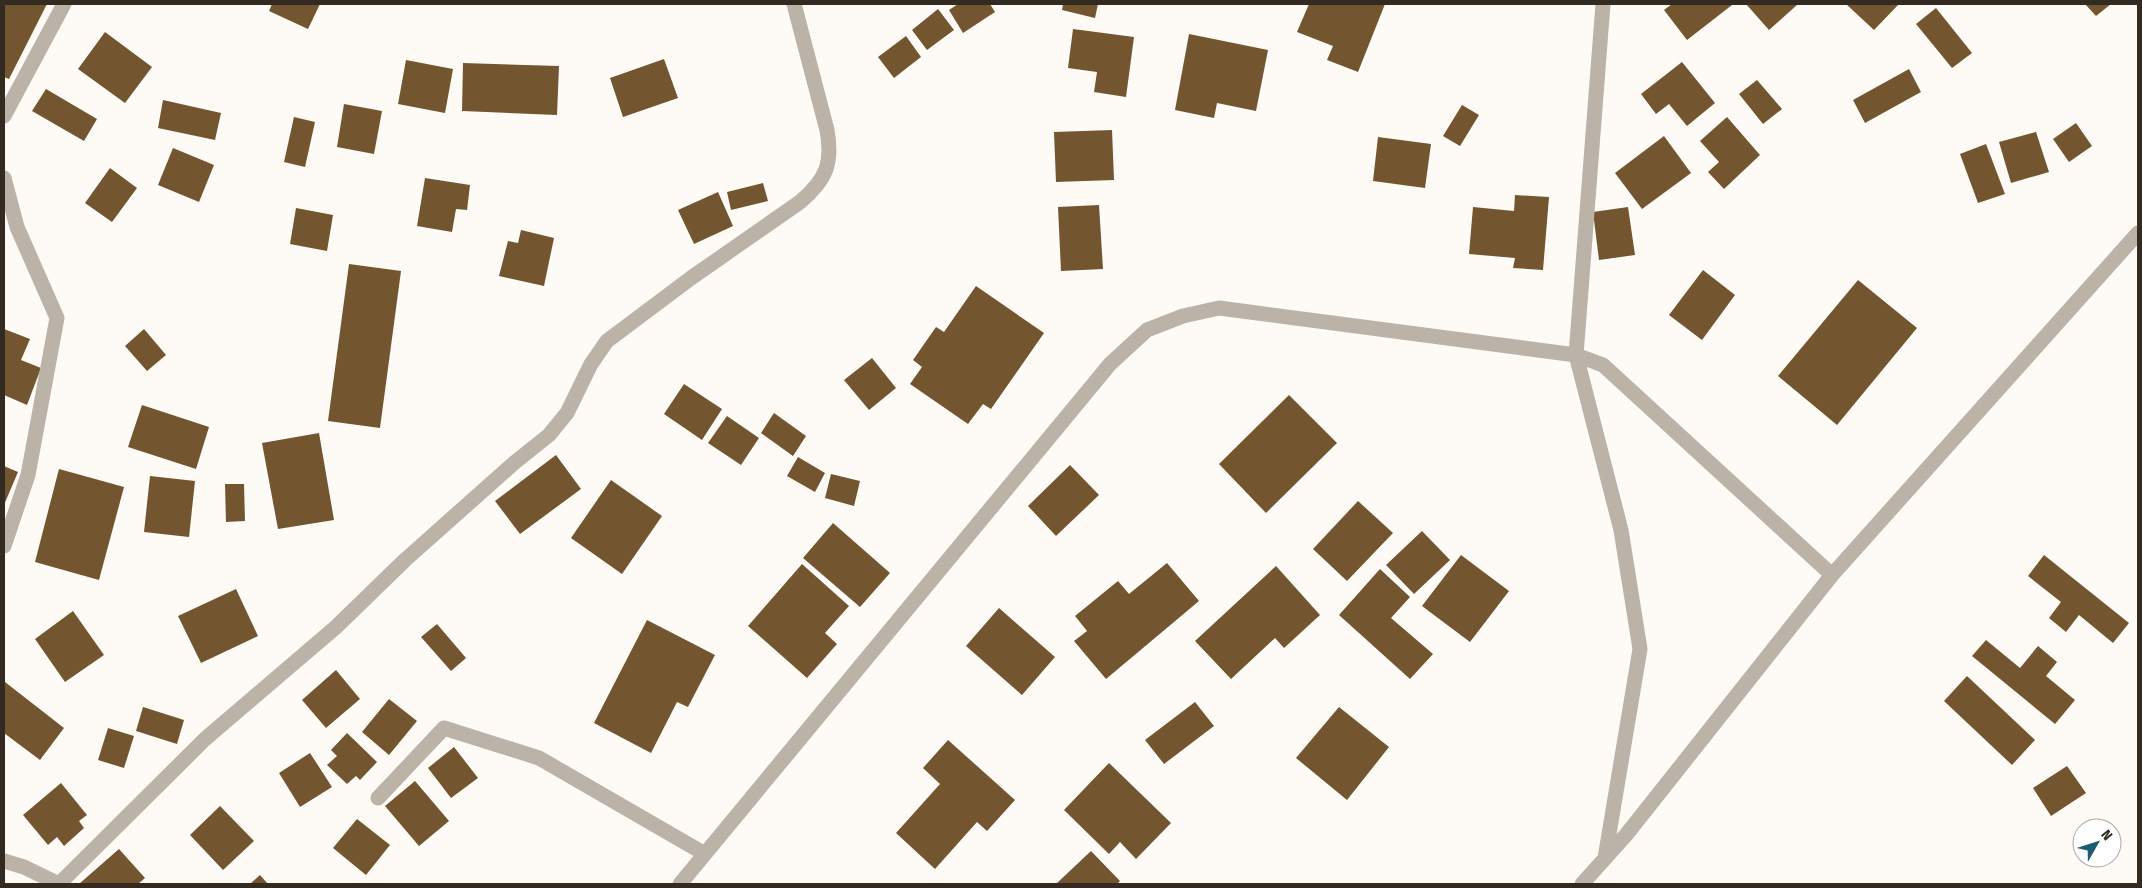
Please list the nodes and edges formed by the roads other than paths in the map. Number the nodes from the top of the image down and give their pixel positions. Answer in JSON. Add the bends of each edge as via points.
{"nodes":[{"id":1,"x":64,"y":4,"type":"edge"},
{"id":2,"x":794,"y":4,"type":"edge"},
{"id":3,"x":1603,"y":4,"type":"edge"},
{"id":4,"x":4,"y":116,"type":"edge"},
{"id":5,"x":4,"y":178,"type":"edge"},
{"id":6,"x":2138,"y":234,"type":"edge"},
{"id":7,"x":1576,"y":355,"type":"junction"},
{"id":8,"x":4,"y":546,"type":"edge"},
{"id":9,"x":1832,"y":575,"type":"junction"},
{"id":10,"x":378,"y":798,"type":"dead end"},
{"id":11,"x":705,"y":854,"type":"junction"},
{"id":12,"x":1605,"y":858,"type":"junction"},
{"id":13,"x":4,"y":861,"type":"edge"},
{"id":14,"x":59,"y":884,"type":"edge"},
{"id":15,"x":680,"y":884,"type":"edge"},
{"id":16,"x":1582,"y":884,"type":"edge"}],
"edges":[{"from":1,"to":4,"type":"street"},
{"from":2,"to":14,"type":"street","via":[[831,151],[826,171],[816,189],[607,341],[591,364],[567,413],[549,435],[405,560],[336,627],[205,739]]},
{"from":3,"to":7,"type":"street"},
{"from":5,"to":8,"type":"street","via":[[17,227],[57,318],[28,476]]},
{"from":6,"to":9,"type":"street"},
{"from":7,"to":9,"type":"street","via":[[1604,365],[1624,382]]},
{"from":7,"to":11,"type":"street","via":[[1218,308],[1182,316],[1147,330],[1110,364]]},
{"from":7,"to":12,"type":"street","via":[[1621,530],[1640,649]]},
{"from":9,"to":12,"type":"street"},
{"from":10,"to":11,"type":"street","via":[[444,728],[539,758]]},
{"from":11,"to":15,"type":"street"},
{"from":12,"to":16,"type":"street"},
{"from":13,"to":14,"type":"street"}]}
